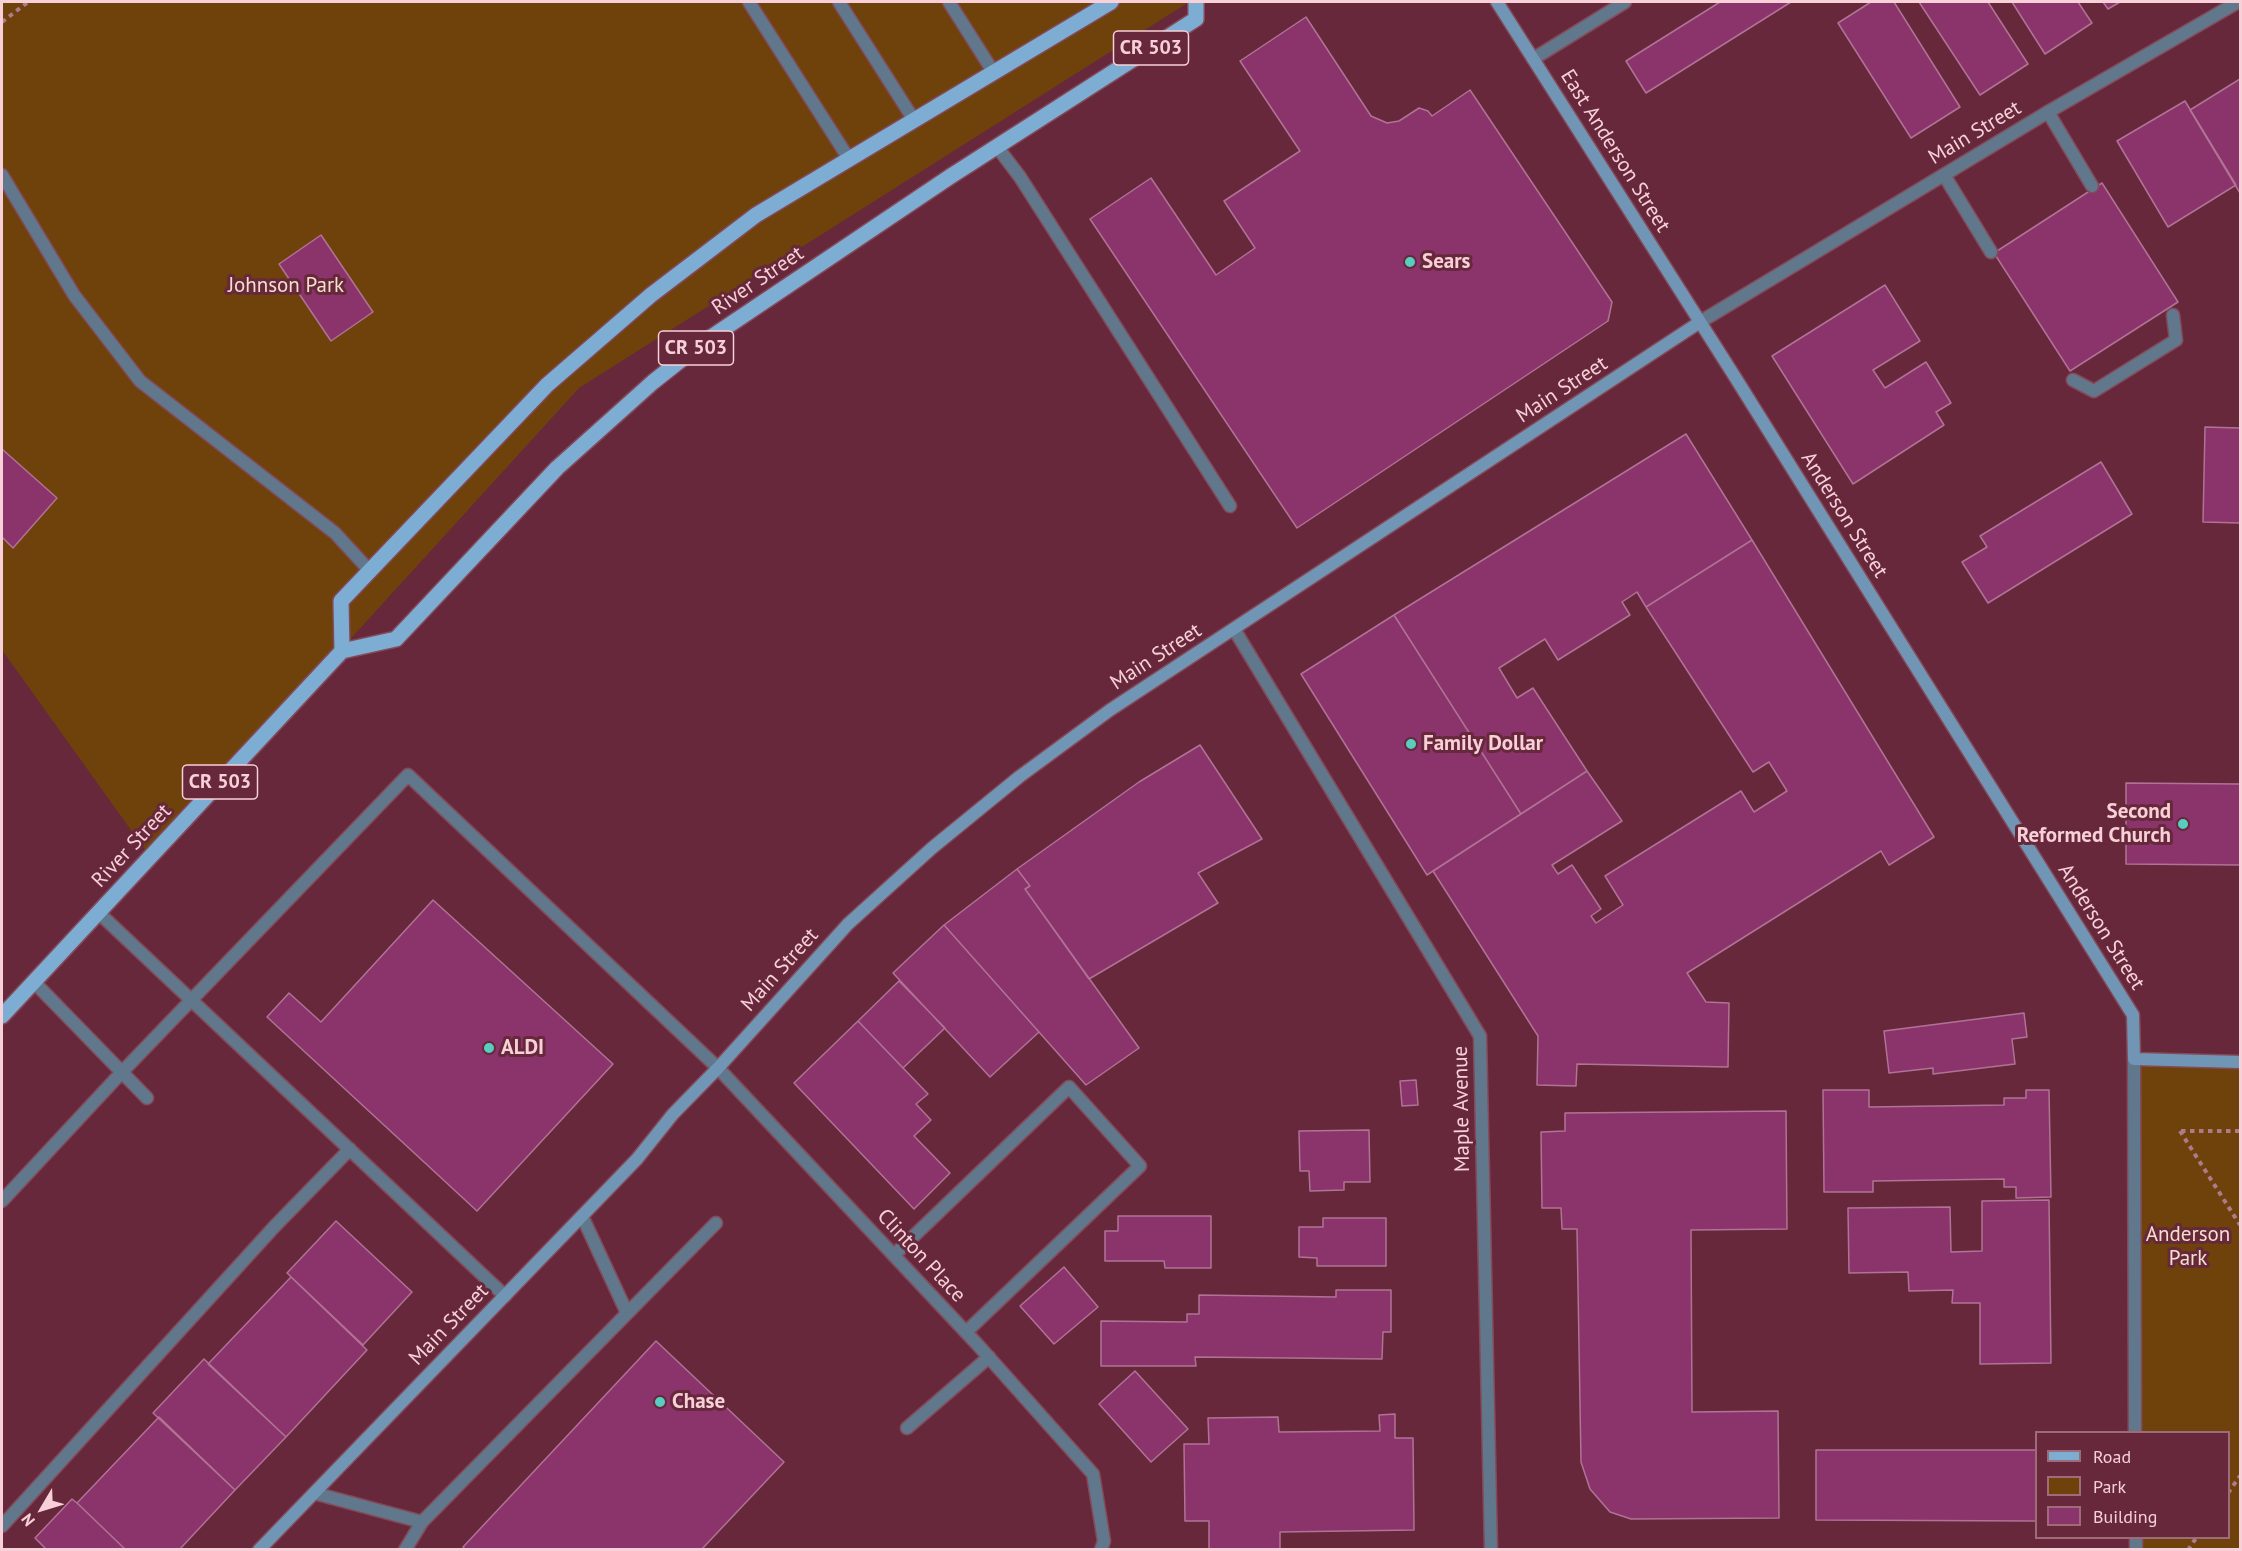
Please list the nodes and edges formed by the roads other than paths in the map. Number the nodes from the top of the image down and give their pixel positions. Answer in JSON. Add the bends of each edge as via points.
{"nodes":[{"id":1,"x":749,"y":2,"type":"edge"},
{"id":2,"x":839,"y":2,"type":"edge"},
{"id":3,"x":948,"y":2,"type":"edge"},
{"id":4,"x":1111,"y":2,"type":"edge"},
{"id":5,"x":1196,"y":2,"type":"edge"},
{"id":6,"x":1497,"y":2,"type":"edge"},
{"id":7,"x":1625,"y":2,"type":"edge"},
{"id":8,"x":2238,"y":2,"type":"edge"},
{"id":9,"x":1533,"y":59,"type":"junction"},
{"id":10,"x":994,"y":73,"type":"junction"},
{"id":11,"x":2048,"y":112,"type":"junction"},
{"id":12,"x":914,"y":120,"type":"junction"},
{"id":13,"x":998,"y":148,"type":"junction"},
{"id":14,"x":849,"y":159,"type":"junction"},
{"id":15,"x":2,"y":175,"type":"edge"},
{"id":16,"x":1944,"y":175,"type":"junction"},
{"id":17,"x":2092,"y":186,"type":"dead end"},
{"id":18,"x":1991,"y":252,"type":"dead end"},
{"id":19,"x":2173,"y":315,"type":"dead end"},
{"id":20,"x":1700,"y":322,"type":"junction"},
{"id":21,"x":2073,"y":380,"type":"dead end"},
{"id":22,"x":1230,"y":506,"type":"dead end"},
{"id":23,"x":369,"y":570,"type":"junction"},
{"id":24,"x":1234,"y":629,"type":"junction"},
{"id":25,"x":342,"y":651,"type":"junction"},
{"id":26,"x":99,"y":913,"type":"junction"},
{"id":27,"x":34,"y":982,"type":"junction"},
{"id":28,"x":193,"y":1000,"type":"junction"},
{"id":29,"x":2,"y":1016,"type":"edge"},
{"id":30,"x":2134,"y":1059,"type":"junction"},
{"id":31,"x":2241,"y":1062,"type":"edge"},
{"id":32,"x":718,"y":1068,"type":"junction"},
{"id":33,"x":122,"y":1072,"type":"junction"},
{"id":34,"x":147,"y":1098,"type":"dead end"},
{"id":35,"x":350,"y":1149,"type":"junction"},
{"id":36,"x":2,"y":1201,"type":"edge"},
{"id":37,"x":582,"y":1216,"type":"junction"},
{"id":38,"x":716,"y":1223,"type":"dead end"},
{"id":39,"x":894,"y":1255,"type":"junction"},
{"id":40,"x":505,"y":1296,"type":"junction"},
{"id":41,"x":627,"y":1313,"type":"junction"},
{"id":42,"x":966,"y":1332,"type":"junction"},
{"id":43,"x":989,"y":1357,"type":"junction"},
{"id":44,"x":907,"y":1428,"type":"dead end"},
{"id":45,"x":2135,"y":1431,"type":"edge"},
{"id":46,"x":314,"y":1493,"type":"junction"},
{"id":47,"x":422,"y":1522,"type":"junction"},
{"id":48,"x":2,"y":1526,"type":"edge"},
{"id":49,"x":260,"y":1550,"type":"edge"},
{"id":50,"x":405,"y":1550,"type":"edge"},
{"id":51,"x":1101,"y":1550,"type":"edge"},
{"id":52,"x":1491,"y":1550,"type":"edge"}],
"edges":[{"from":1,"to":14,"type":"street"},
{"from":2,"to":12,"type":"street"},
{"from":3,"to":10,"type":"street"},
{"from":4,"to":10,"type":"main road"},
{"from":5,"to":13,"type":"main road","name":"River Street","number":"CR 503","via":[[1196,20]]},
{"from":6,"to":9,"type":"main road","name":"East Anderson Street"},
{"from":7,"to":9,"type":"street"},
{"from":8,"to":11,"type":"street","name":"Main Street"},
{"from":9,"to":20,"type":"main road","name":"East Anderson Street"},
{"from":10,"to":12,"type":"main road"},
{"from":11,"to":16,"type":"street","name":"Main Street"},
{"from":11,"to":17,"type":"street"},
{"from":12,"to":14,"type":"main road"},
{"from":13,"to":22,"type":"street"},
{"from":13,"to":25,"type":"main road","name":"River Street","number":"CR 503","via":[[701,344],[556,468],[396,639]]},
{"from":14,"to":23,"type":"main road","via":[[756,215],[651,295],[547,385]]},
{"from":15,"to":23,"type":"street","via":[[74,295],[140,381],[335,533]]},
{"from":16,"to":18,"type":"street"},
{"from":16,"to":20,"type":"street","name":"Main Street"},
{"from":19,"to":21,"type":"street","via":[[2176,340],[2094,391]]},
{"from":20,"to":24,"type":"main road","name":"Main Street"},
{"from":20,"to":30,"type":"main road","name":"Anderson Street","via":[[2133,1016]]},
{"from":23,"to":25,"type":"main road","via":[[341,601]]},
{"from":24,"to":32,"type":"main road","name":"Main Street","via":[[1110,710],[932,848],[848,924]]},
{"from":24,"to":52,"type":"street","name":"Maple Avenue","via":[[1480,1036]]},
{"from":25,"to":26,"type":"main road","name":"River Street","number":"CR 503"},
{"from":26,"to":27,"type":"main road","name":"River Street","number":"CR 503"},
{"from":26,"to":28,"type":"street"},
{"from":27,"to":29,"type":"main road","name":"River Street","number":"CR 503"},
{"from":27,"to":33,"type":"street"},
{"from":28,"to":32,"type":"street","name":"Clinton Place","via":[[408,776]]},
{"from":28,"to":33,"type":"street"},
{"from":28,"to":35,"type":"street"},
{"from":30,"to":31,"type":"main road"},
{"from":30,"to":45,"type":"street","name":"Anderson Street"},
{"from":32,"to":37,"type":"main road","name":"Main Street"},
{"from":32,"to":39,"type":"street","name":"Clinton Place"},
{"from":33,"to":34,"type":"street"},
{"from":33,"to":36,"type":"street"},
{"from":35,"to":40,"type":"street"},
{"from":35,"to":48,"type":"street"},
{"from":37,"to":40,"type":"main road","name":"Main Street"},
{"from":37,"to":41,"type":"street"},
{"from":38,"to":41,"type":"street"},
{"from":39,"to":42,"type":"street","name":"Clinton Place"},
{"from":39,"to":42,"type":"street","via":[[1070,1087],[1140,1166]]},
{"from":40,"to":46,"type":"main road","name":"Main Street"},
{"from":41,"to":47,"type":"street"},
{"from":42,"to":43,"type":"street","name":"Clinton Place"},
{"from":43,"to":44,"type":"street"},
{"from":43,"to":51,"type":"street","name":"Clinton Place","via":[[1093,1474],[1104,1541]]},
{"from":46,"to":47,"type":"street"},
{"from":46,"to":49,"type":"main road","name":"Main Street"},
{"from":47,"to":50,"type":"street"}]}
